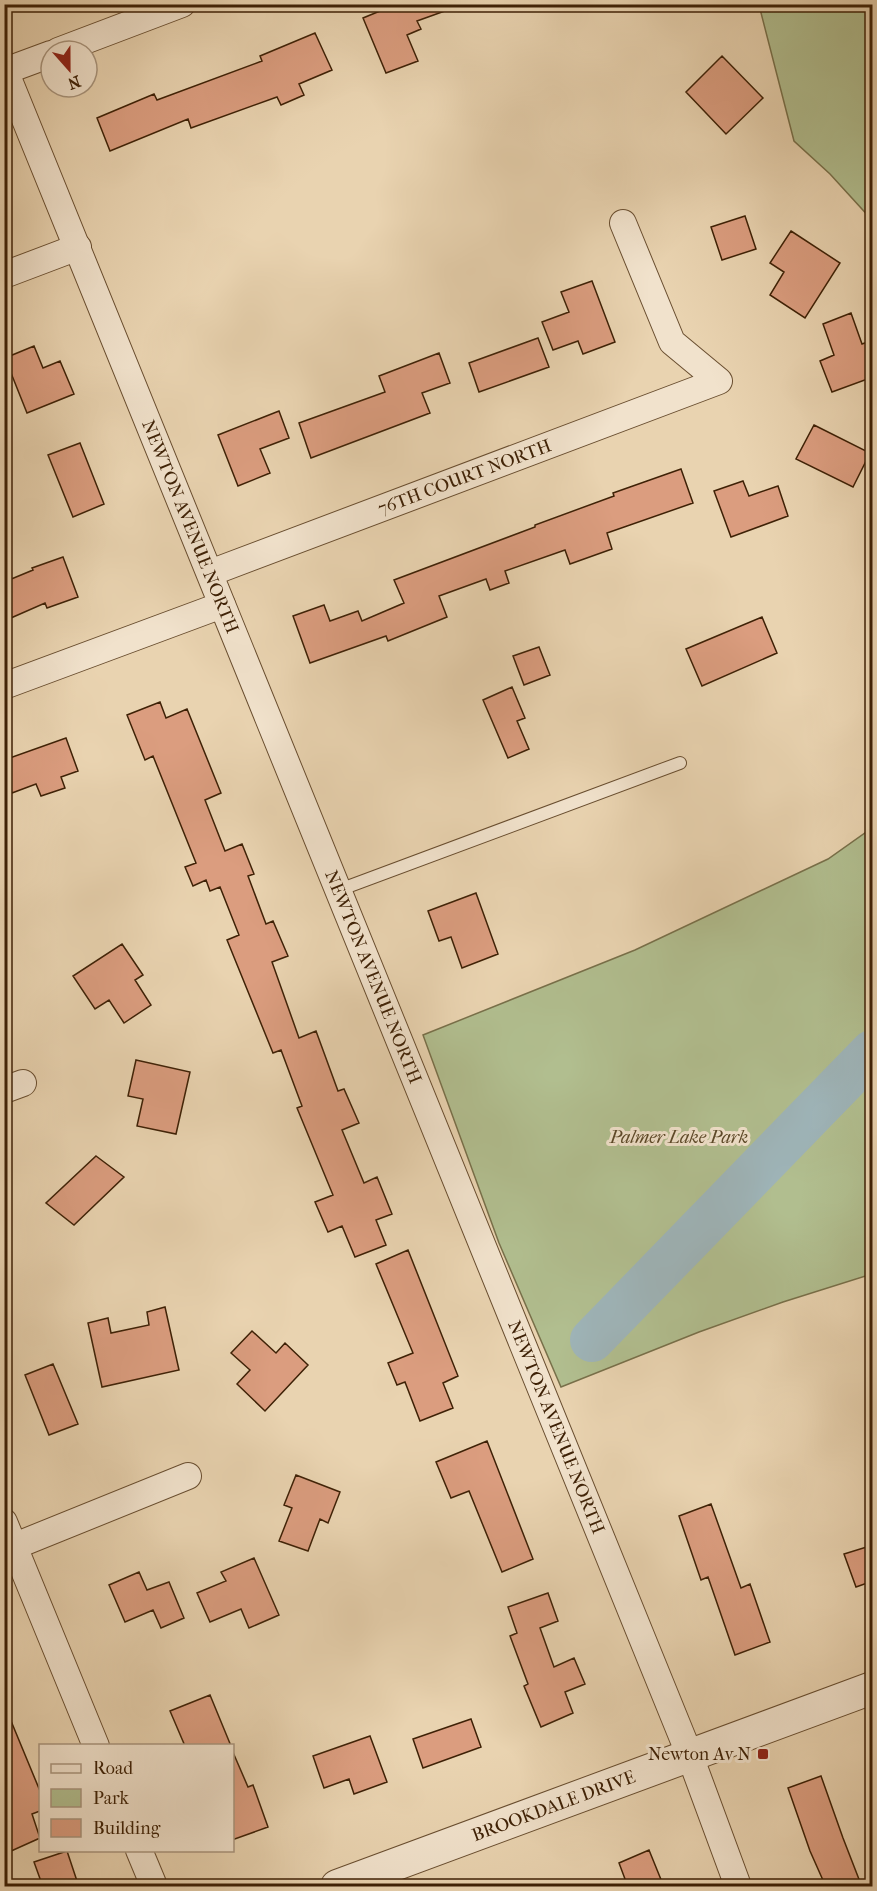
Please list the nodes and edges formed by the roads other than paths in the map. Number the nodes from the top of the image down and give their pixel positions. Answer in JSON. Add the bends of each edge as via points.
{"nodes":[{"id":1,"x":182,"y":4,"type":"edge"},
{"id":2,"x":90,"y":39,"type":"edge"},
{"id":3,"x":39,"y":58,"type":"edge"},
{"id":4,"x":5,"y":70,"type":"edge"},
{"id":5,"x":623,"y":223,"type":"dead end"},
{"id":6,"x":78,"y":247,"type":"junction"},
{"id":7,"x":4,"y":275,"type":"edge"},
{"id":8,"x":210,"y":573,"type":"junction"},
{"id":9,"x":222,"y":605,"type":"junction"},
{"id":10,"x":4,"y":686,"type":"edge"},
{"id":11,"x":680,"y":762,"type":"dead end"},
{"id":12,"x":339,"y":890,"type":"junction"},
{"id":13,"x":188,"y":1476,"type":"dead end"},
{"id":14,"x":4,"y":1522,"type":"edge"},
{"id":15,"x":15,"y":1546,"type":"junction"},
{"id":16,"x":873,"y":1688,"type":"edge"},
{"id":17,"x":95,"y":1744,"type":"edge"},
{"id":18,"x":690,"y":1756,"type":"junction"},
{"id":19,"x":139,"y":1852,"type":"edge"},
{"id":20,"x":154,"y":1887,"type":"edge"},
{"id":21,"x":337,"y":1887,"type":"edge"},
{"id":22,"x":738,"y":1887,"type":"edge"}],
"edges":[{"from":1,"to":2,"type":"street"},
{"from":3,"to":4,"type":"street"},
{"from":4,"to":6,"type":"street","name":"NEWTON AVENUE NORTH"},
{"from":5,"to":8,"type":"street","name":"76TH COURT NORTH","via":[[672,342],[719,381]]},
{"from":6,"to":7,"type":"street"},
{"from":6,"to":8,"type":"street","name":"NEWTON AVENUE NORTH"},
{"from":8,"to":9,"type":"street","name":"NEWTON AVENUE NORTH"},
{"from":9,"to":10,"type":"street"},
{"from":9,"to":12,"type":"street","name":"NEWTON AVENUE NORTH"},
{"from":11,"to":12,"type":"lane"},
{"from":12,"to":18,"type":"street","name":"NEWTON AVENUE NORTH"},
{"from":13,"to":15,"type":"street"},
{"from":14,"to":15,"type":"street"},
{"from":15,"to":17,"type":"street"},
{"from":16,"to":18,"type":"street","name":"BROOKDALE DRIVE"},
{"from":18,"to":21,"type":"street","name":"BROOKDALE DRIVE"},
{"from":18,"to":22,"type":"street","name":"NEWTON AVENUE NORTH"},
{"from":19,"to":20,"type":"street"}]}
